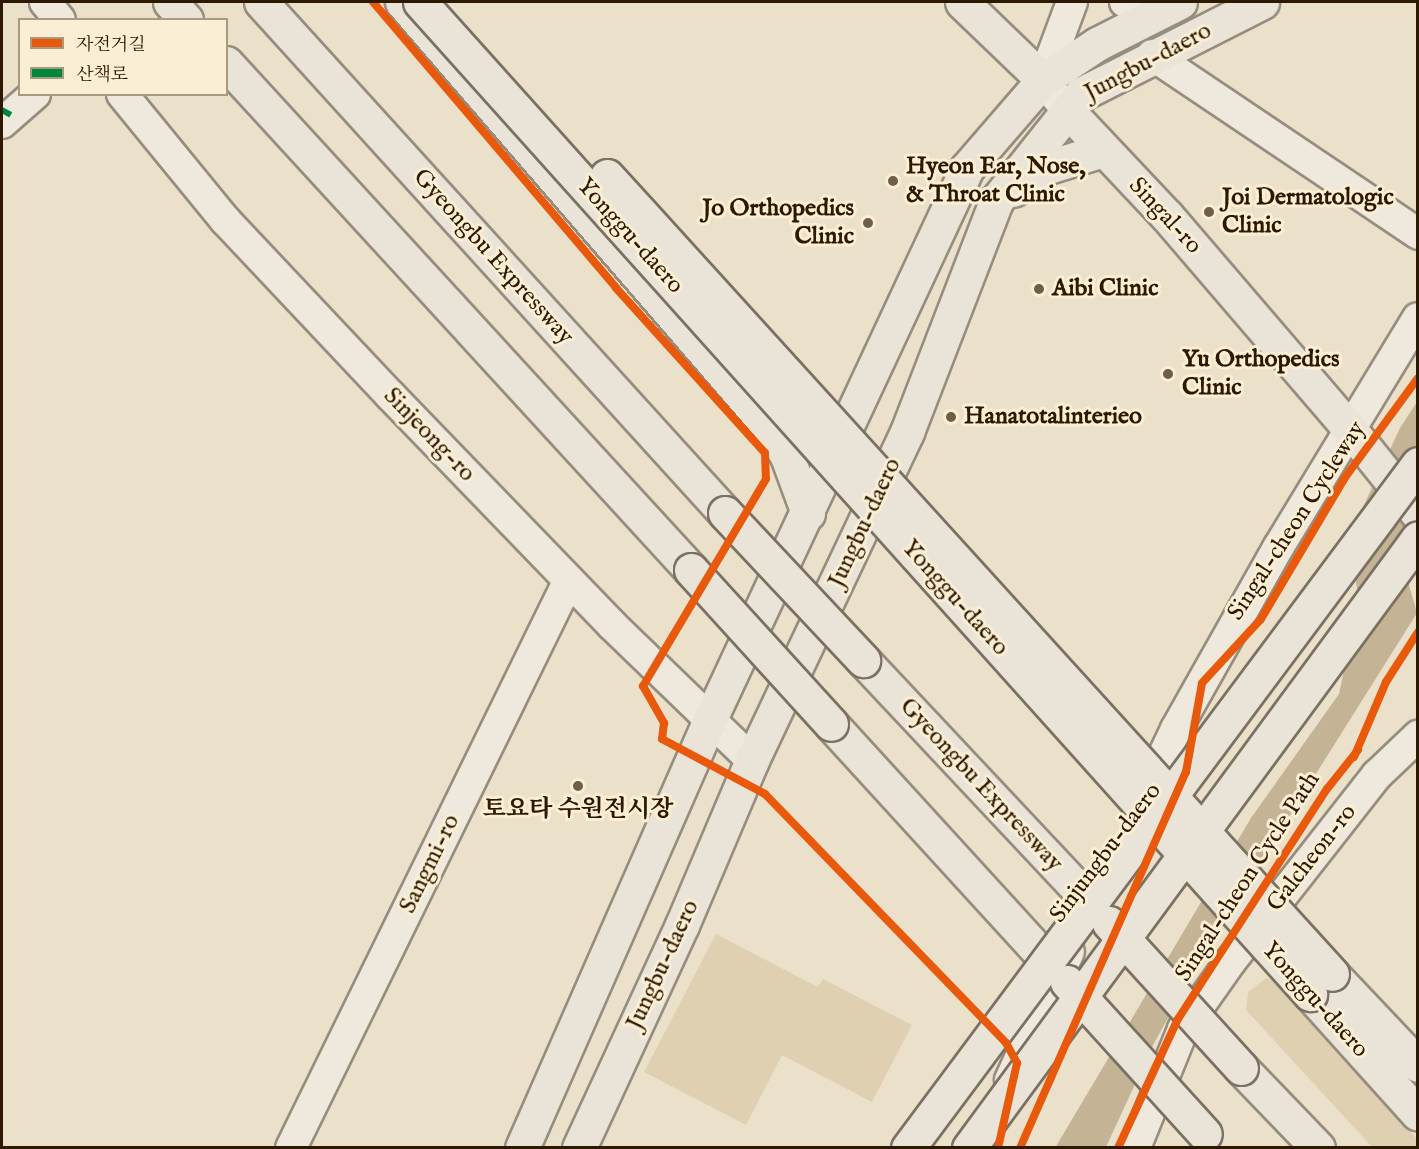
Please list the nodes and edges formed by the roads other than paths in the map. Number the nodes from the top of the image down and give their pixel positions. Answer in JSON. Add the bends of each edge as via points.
{"nodes":[{"id":1,"x":45,"y":2,"type":"edge"},
{"id":2,"x":170,"y":2,"type":"edge"},
{"id":3,"x":261,"y":2,"type":"edge"},
{"id":4,"x":402,"y":2,"type":"edge"},
{"id":5,"x":420,"y":2,"type":"edge"},
{"id":6,"x":448,"y":2,"type":"edge"},
{"id":7,"x":962,"y":2,"type":"edge"},
{"id":8,"x":1072,"y":2,"type":"edge"},
{"id":9,"x":1125,"y":2,"type":"edge"},
{"id":10,"x":1178,"y":2,"type":"edge"},
{"id":11,"x":1262,"y":2,"type":"edge"},
{"id":12,"x":58,"y":18,"type":"edge"},
{"id":13,"x":184,"y":18,"type":"edge"},
{"id":14,"x":1152,"y":55,"type":"junction"},
{"id":15,"x":228,"y":65,"type":"edge"},
{"id":16,"x":1043,"y":80,"type":"junction"},
{"id":17,"x":32,"y":96,"type":"edge"},
{"id":18,"x":124,"y":96,"type":"edge"},
{"id":19,"x":1067,"y":110,"type":"junction"},
{"id":20,"x":5,"y":116,"type":"edge"},
{"id":21,"x":1103,"y":150,"type":"junction"},
{"id":22,"x":996,"y":201,"type":"junction"},
{"id":23,"x":1418,"y":234,"type":"edge"},
{"id":24,"x":1418,"y":318,"type":"edge"},
{"id":25,"x":1353,"y":434,"type":"junction"},
{"id":26,"x":1418,"y":464,"type":"edge"},
{"id":27,"x":808,"y":513,"type":"junction"},
{"id":28,"x":1418,"y":514,"type":"edge"},
{"id":29,"x":1418,"y":538,"type":"edge"},
{"id":30,"x":569,"y":580,"type":"junction"},
{"id":31,"x":710,"y":719,"type":"junction"},
{"id":32,"x":1418,"y":736,"type":"edge"},
{"id":33,"x":752,"y":760,"type":"junction"},
{"id":34,"x":1321,"y":984,"type":"junction"},
{"id":35,"x":1412,"y":1059,"type":"edge"},
{"id":36,"x":1418,"y":1114,"type":"edge"},
{"id":37,"x":1211,"y":1141,"type":"edge"},
{"id":38,"x":291,"y":1148,"type":"edge"},
{"id":39,"x":522,"y":1148,"type":"edge"},
{"id":40,"x":579,"y":1148,"type":"edge"},
{"id":41,"x":908,"y":1148,"type":"edge"},
{"id":42,"x":969,"y":1148,"type":"edge"},
{"id":43,"x":984,"y":1148,"type":"edge"},
{"id":44,"x":1135,"y":1148,"type":"edge"},
{"id":45,"x":1318,"y":1148,"type":"edge"}],
"edges":[{"from":1,"to":12,"type":"street"},
{"from":2,"to":13,"type":"main road"},
{"from":3,"to":45,"type":"main road","name":"Gyeongbu Expressway","bridge":true,"via":[[725,513]]},
{"from":4,"to":27,"type":"main road","via":[[769,427],[787,456]]},
{"from":5,"to":34,"type":"main road","name":"Yonggu-daero","bridge":true},
{"from":6,"to":34,"type":"main road","name":"Yonggu-daero","bridge":true},
{"from":7,"to":16,"type":"main road","name":"Singal-ro"},
{"from":8,"to":16,"type":"street"},
{"from":9,"to":10,"type":"street","via":[[1156,6]]},
{"from":10,"to":16,"type":"main road","name":"Jungbu-daero","via":[[1097,44]]},
{"from":11,"to":14,"type":"main road","name":"Jungbu-daero"},
{"from":14,"to":19,"type":"main road","name":"Jungbu-daero","via":[[1082,94]]},
{"from":14,"to":23,"type":"street"},
{"from":15,"to":37,"type":"main road","bridge":true},
{"from":16,"to":19,"type":"street","name":"Singal-ro"},
{"from":16,"to":27,"type":"main road","name":"Jungbu-daero","via":[[967,168]]},
{"from":17,"to":20,"type":"street"},
{"from":18,"to":30,"type":"street","name":"Sinjeong-ro","via":[[225,220]]},
{"from":19,"to":21,"type":"main road","name":"Singal-ro"},
{"from":19,"to":22,"type":"main road","name":"Jungbu-daero"},
{"from":21,"to":22,"type":"main road","via":[[1045,168]]},
{"from":21,"to":25,"type":"main road","name":"Singal-ro","via":[[1167,216]]},
{"from":22,"to":33,"type":"main road","name":"Jungbu-daero","via":[[914,417]]},
{"from":24,"to":25,"type":"street"},
{"from":25,"to":28,"type":"main road","name":"Singal-ro"},
{"from":25,"to":43,"type":"street","via":[[1176,729],[1021,1053]]},
{"from":26,"to":41,"type":"main road","name":"Sinjungbu-daero","bridge":true},
{"from":27,"to":31,"type":"main road","name":"Jungbu-daero"},
{"from":29,"to":42,"type":"main road","bridge":true},
{"from":30,"to":31,"type":"street","name":"Sinjeong-ro"},
{"from":30,"to":38,"type":"street","name":"Sangmi-ro"},
{"from":31,"to":33,"type":"street","name":"Sinjeong-ro"},
{"from":31,"to":39,"type":"main road","name":"Jungbu-daero"},
{"from":32,"to":44,"type":"street","name":"Galcheon-ro","via":[[1377,775],[1183,1029]]},
{"from":33,"to":40,"type":"main road","name":"Jungbu-daero","via":[[682,925]]},
{"from":34,"to":35,"type":"main road","name":"Yonggu-daero"},
{"from":34,"to":36,"type":"main road","name":"Yonggu-daero"}]}
